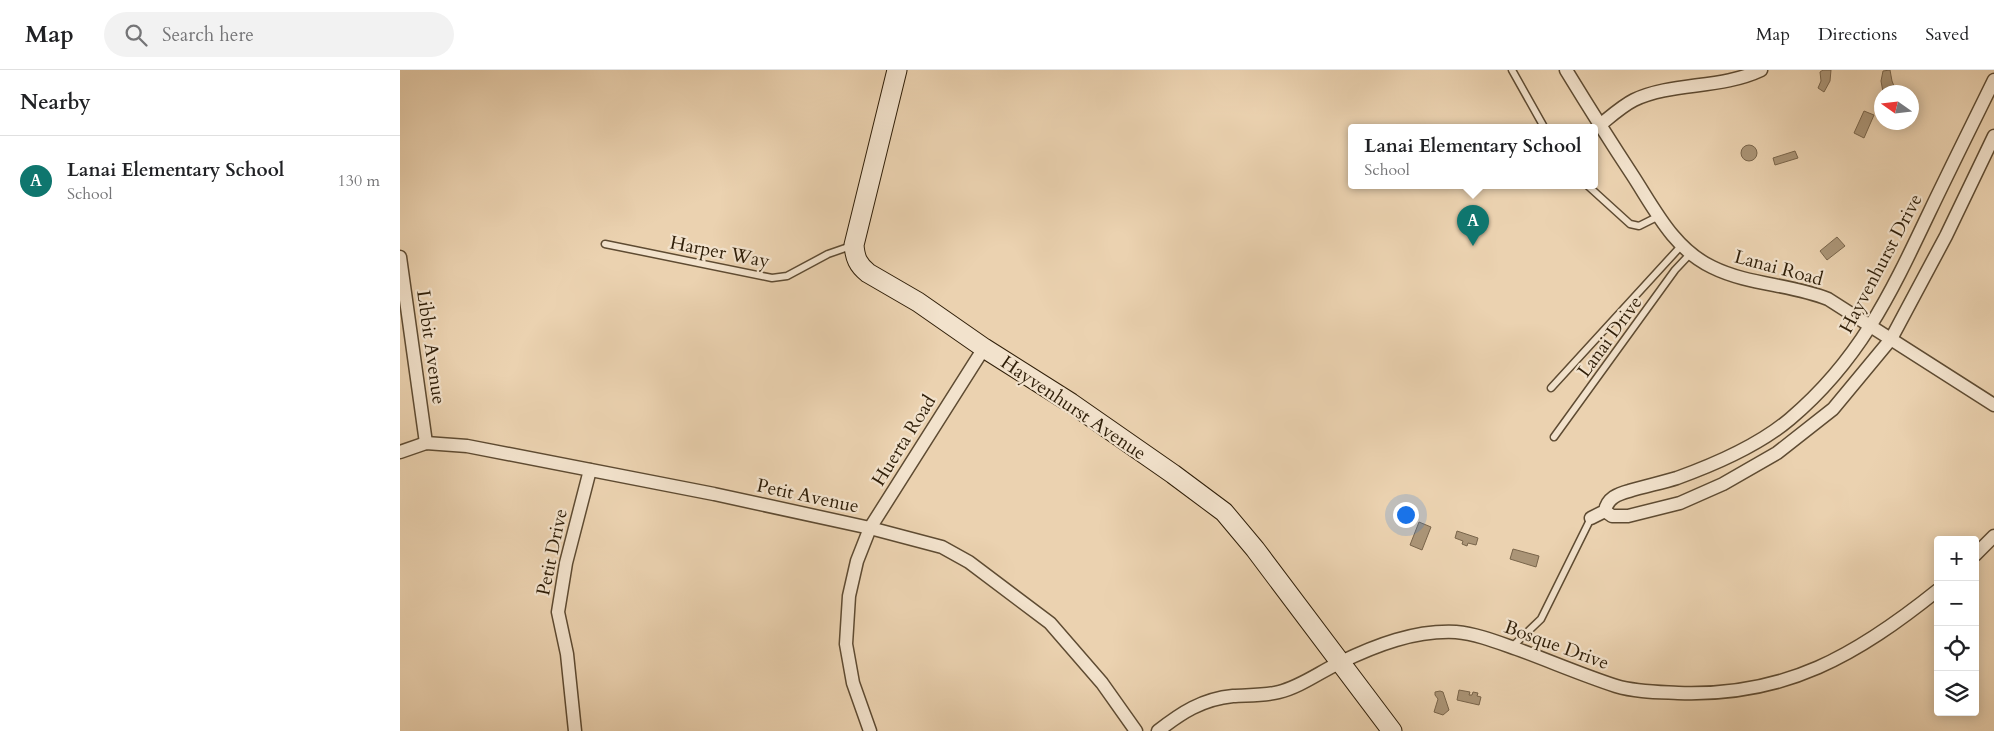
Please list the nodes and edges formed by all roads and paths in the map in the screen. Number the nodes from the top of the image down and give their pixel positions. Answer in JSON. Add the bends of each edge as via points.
{"nodes":[{"id":1,"x":897,"y":70,"type":"edge"},
{"id":2,"x":1512,"y":70,"type":"edge"},
{"id":3,"x":1566,"y":70,"type":"edge"},
{"id":4,"x":1761,"y":70,"type":"edge"},
{"id":5,"x":1994,"y":80,"type":"edge"},
{"id":6,"x":1542,"y":124,"type":"edge"},
{"id":7,"x":1600,"y":125,"type":"junction"},
{"id":8,"x":1994,"y":136,"type":"edge"},
{"id":9,"x":1591,"y":189,"type":"edge"},
{"id":10,"x":1659,"y":216,"type":"junction"},
{"id":11,"x":605,"y":244,"type":"dead end"},
{"id":12,"x":854,"y":245,"type":"junction"},
{"id":13,"x":1686,"y":249,"type":"junction"},
{"id":14,"x":400,"y":257,"type":"edge"},
{"id":15,"x":1871,"y":326,"type":"junction"},
{"id":16,"x":1891,"y":339,"type":"junction"},
{"id":17,"x":984,"y":348,"type":"junction"},
{"id":18,"x":1551,"y":388,"type":"dead end"},
{"id":19,"x":1994,"y":405,"type":"edge"},
{"id":20,"x":1554,"y":437,"type":"dead end"},
{"id":21,"x":426,"y":443,"type":"junction"},
{"id":22,"x":400,"y":452,"type":"edge"},
{"id":23,"x":590,"y":470,"type":"junction"},
{"id":24,"x":1605,"y":511,"type":"junction"},
{"id":25,"x":1591,"y":518,"type":"joint"},
{"id":26,"x":870,"y":528,"type":"junction"},
{"id":27,"x":1994,"y":536,"type":"edge"},
{"id":28,"x":1979,"y":552,"type":"edge"},
{"id":29,"x":1934,"y":593,"type":"edge"},
{"id":30,"x":1509,"y":646,"type":"junction"},
{"id":31,"x":1340,"y":662,"type":"junction"},
{"id":32,"x":575,"y":731,"type":"edge"},
{"id":33,"x":870,"y":731,"type":"edge"},
{"id":34,"x":1136,"y":731,"type":"edge"},
{"id":35,"x":1158,"y":731,"type":"edge"},
{"id":36,"x":1392,"y":731,"type":"edge"}],
"edges":[{"from":1,"to":12,"type":"main road"},
{"from":2,"to":6,"type":"lane"},
{"from":3,"to":7,"type":"street","name":"Lanai Road"},
{"from":4,"to":7,"type":"street","via":[[1740,79],[1665,91],[1634,100]]},
{"from":5,"to":15,"type":"street","name":"Hayvenhurst Drive"},
{"from":7,"to":10,"type":"street","name":"Lanai Road"},
{"from":8,"to":16,"type":"street"},
{"from":9,"to":10,"type":"lane","via":[[1630,224],[1639,226]]},
{"from":10,"to":13,"type":"street","name":"Lanai Road"},
{"from":11,"to":12,"type":"lane","name":"Harper Way","via":[[772,278],[786,276],[828,254]]},
{"from":12,"to":17,"type":"main road","name":"Hayvenhurst Avenue","via":[[856,260],[868,273],[918,302]]},
{"from":13,"to":15,"type":"street","name":"Lanai Road","via":[[1731,276],[1821,296]]},
{"from":13,"to":18,"type":"lane"},
{"from":13,"to":20,"type":"lane","name":"Lanai Drive","via":[[1675,270]]},
{"from":14,"to":21,"type":"street","name":"Libbit Avenue"},
{"from":15,"to":16,"type":"street","name":"Lanai Road"},
{"from":15,"to":24,"type":"street","name":"Hayvenhurst Drive","via":[[1840,370],[1788,421],[1757,442],[1719,461],[1677,478],[1614,496]]},
{"from":16,"to":19,"type":"street","name":"Lanai Road"},
{"from":16,"to":24,"type":"street","via":[[1833,410],[1777,453],[1724,484],[1680,503],[1619,517]]},
{"from":17,"to":26,"type":"street","name":"Huerta Road"},
{"from":17,"to":31,"type":"main road","name":"Hayvenhurst Avenue","via":[[1071,403],[1224,512]]},
{"from":21,"to":22,"type":"street","name":"Petit Avenue"},
{"from":21,"to":23,"type":"street","name":"Petit Avenue","via":[[467,446]]},
{"from":23,"to":26,"type":"street","name":"Petit Avenue"},
{"from":23,"to":32,"type":"street","name":"Petit Drive","via":[[561,587],[558,612],[567,654]]},
{"from":24,"to":25,"type":"street","name":"Hayvenhurst Drive"},
{"from":25,"to":30,"type":"lane","via":[[1541,619]]},
{"from":26,"to":33,"type":"street","name":"Huerta Road","via":[[857,561],[849,596],[846,644],[853,683]]},
{"from":26,"to":34,"type":"street","name":"Petit Avenue","via":[[942,548],[969,562],[1024,601],[1050,623],[1089,666]]},
{"from":27,"to":28,"type":"street"},
{"from":29,"to":30,"type":"street","name":"Bosque Drive","via":[[1872,640],[1829,663],[1789,679],[1744,690],[1704,694],[1644,691],[1617,686]]},
{"from":30,"to":31,"type":"street","name":"Bosque Drive","via":[[1457,632],[1413,634]]},
{"from":31,"to":35,"type":"street","name":"Bosque Drive","via":[[1279,692],[1229,696],[1195,705]]},
{"from":31,"to":36,"type":"main road","name":"Hayvenhurst Avenue"}]}
